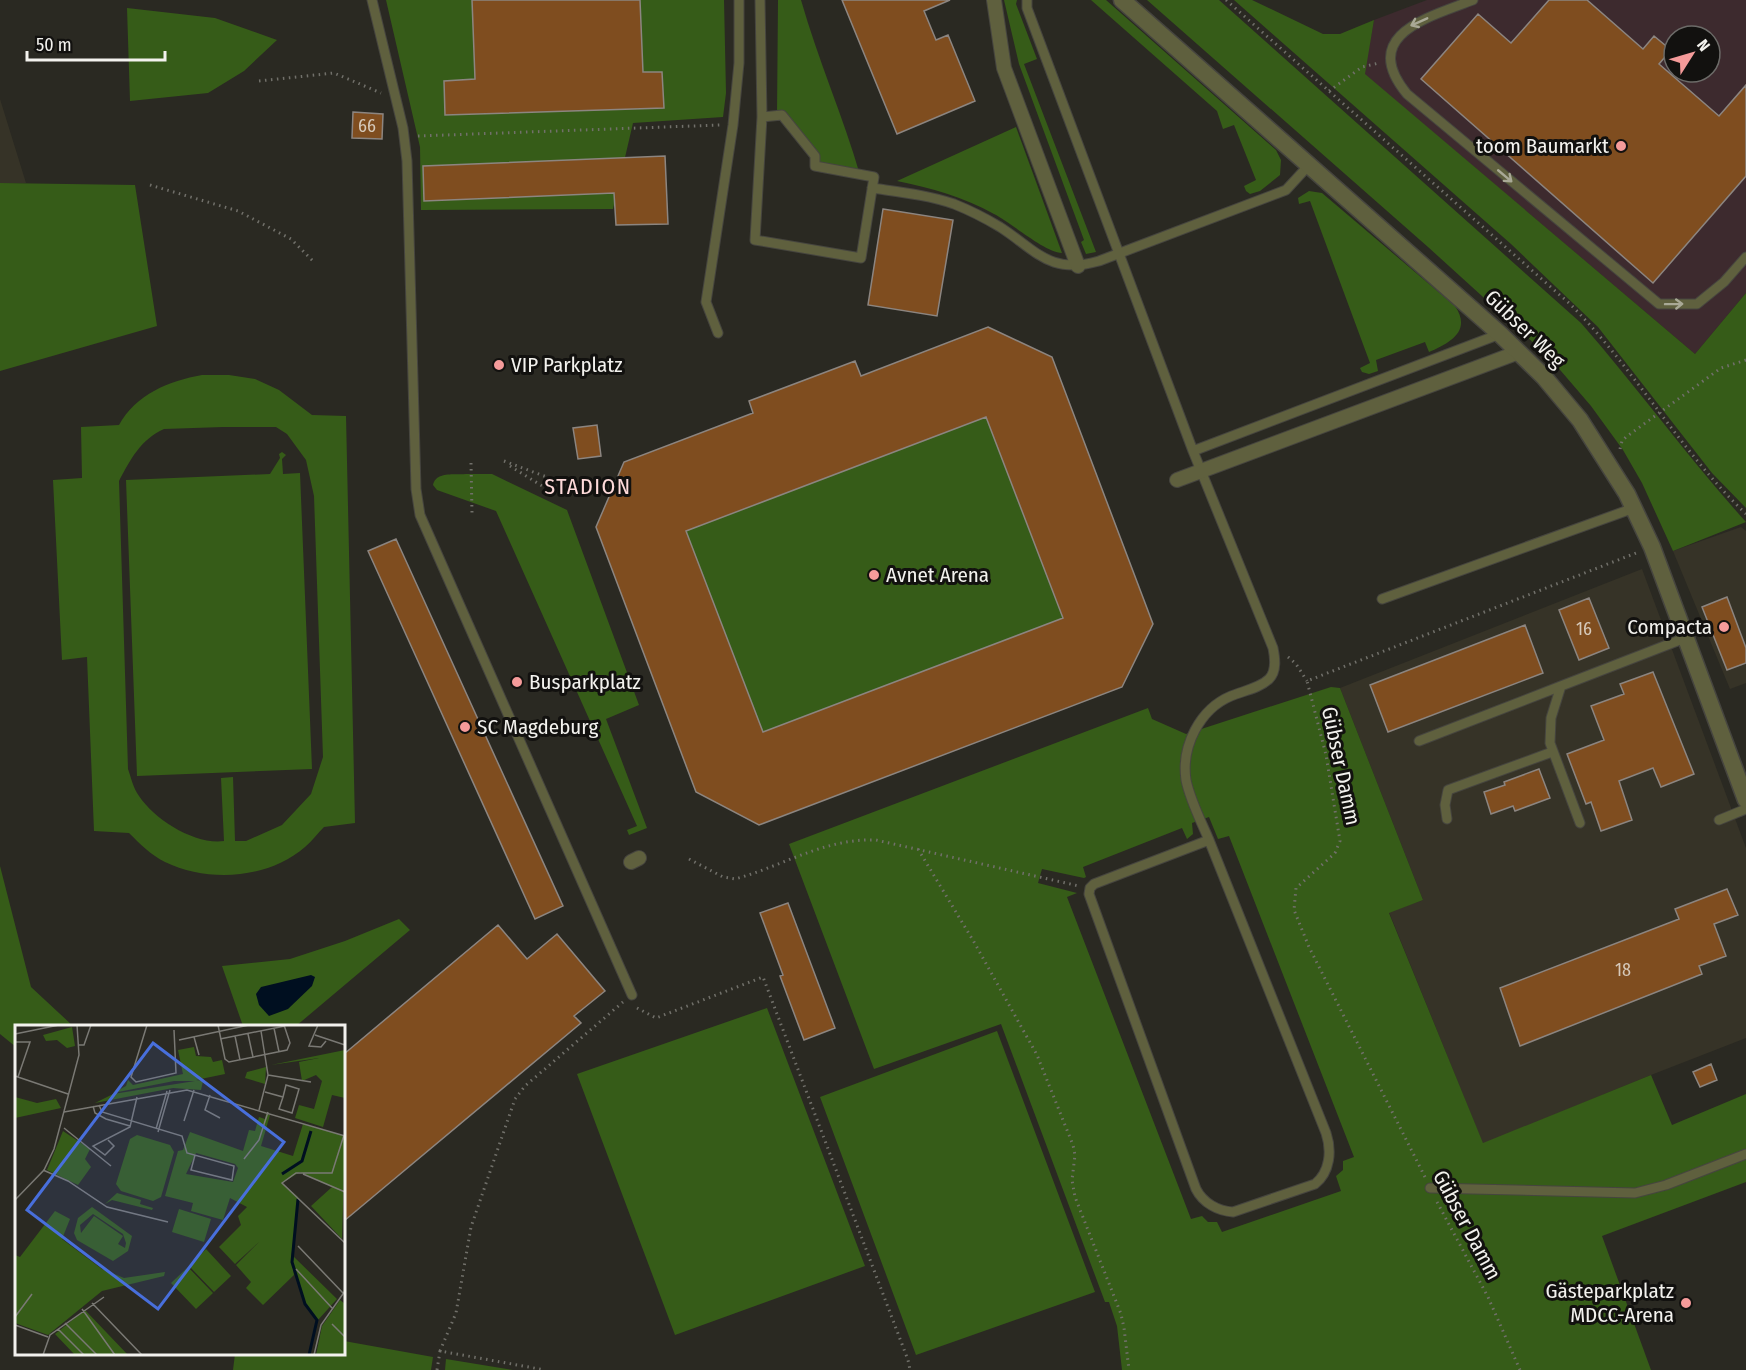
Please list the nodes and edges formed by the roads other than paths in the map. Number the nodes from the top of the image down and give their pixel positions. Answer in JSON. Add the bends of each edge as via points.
{"nodes":[{"id":1,"x":372,"y":0,"type":"edge"},
{"id":2,"x":739,"y":0,"type":"edge"},
{"id":3,"x":760,"y":0,"type":"edge"},
{"id":4,"x":994,"y":0,"type":"edge"},
{"id":5,"x":1027,"y":0,"type":"edge"},
{"id":6,"x":1122,"y":0,"type":"edge"},
{"id":7,"x":1473,"y":0,"type":"edge"},
{"id":8,"x":762,"y":117,"type":"junction"},
{"id":9,"x":1309,"y":165,"type":"junction"},
{"id":10,"x":872,"y":188,"type":"junction"},
{"id":11,"x":1119,"y":254,"type":"junction"},
{"id":12,"x":1746,"y":257,"type":"edge"},
{"id":13,"x":1078,"y":266,"type":"junction"},
{"id":14,"x":718,"y":333,"type":"dead end"},
{"id":15,"x":1500,"y":334,"type":"junction"},
{"id":16,"x":1519,"y":352,"type":"junction"},
{"id":17,"x":1193,"y":451,"type":"junction"},
{"id":18,"x":1201,"y":471,"type":"junction"},
{"id":19,"x":1177,"y":480,"type":"dead end"},
{"id":20,"x":1634,"y":508,"type":"junction"},
{"id":21,"x":1382,"y":600,"type":"dead end"},
{"id":22,"x":1685,"y":638,"type":"junction"},
{"id":23,"x":1561,"y":686,"type":"junction"},
{"id":24,"x":1419,"y":741,"type":"dead end"},
{"id":25,"x":1552,"y":752,"type":"junction"},
{"id":26,"x":1746,"y":800,"type":"edge"},
{"id":27,"x":1746,"y":809,"type":"edge"},
{"id":28,"x":1447,"y":819,"type":"dead end"},
{"id":29,"x":1719,"y":820,"type":"dead end"},
{"id":30,"x":1580,"y":823,"type":"dead end"},
{"id":31,"x":1209,"y":840,"type":"junction"},
{"id":32,"x":632,"y":995,"type":"road end"},
{"id":33,"x":1746,"y":1154,"type":"edge"},
{"id":34,"x":1430,"y":1188,"type":"road end"}],
"edges":[{"from":1,"to":32,"type":"lane","via":[[397,100],[407,161],[416,489],[420,515]]},
{"from":2,"to":14,"type":"lane","via":[[739,63],[733,125],[706,302]]},
{"from":3,"to":8,"type":"lane"},
{"from":4,"to":13,"type":"street","via":[[1004,68]]},
{"from":5,"to":11,"type":"lane"},
{"from":6,"to":9,"type":"street","name":"Gübser Weg"},
{"from":7,"to":12,"type":"lane","one_way":true,"via":[[1408,27],[1395,44],[1393,71],[1413,99],[1659,304],[1697,304]]},
{"from":8,"to":10,"type":"lane","via":[[782,115],[815,156],[815,166],[874,177]]},
{"from":8,"to":10,"type":"lane","via":[[755,240],[861,258]]},
{"from":9,"to":11,"type":"lane","via":[[1286,190]]},
{"from":9,"to":15,"type":"street","name":"Gübser Weg"},
{"from":10,"to":13,"type":"lane","via":[[953,204],[999,226],[1043,258]]},
{"from":11,"to":13,"type":"lane"},
{"from":11,"to":17,"type":"lane"},
{"from":15,"to":16,"type":"street","name":"Gübser Weg"},
{"from":15,"to":17,"type":"lane"},
{"from":16,"to":18,"type":"street"},
{"from":16,"to":20,"type":"street","name":"Gübser Weg","via":[[1592,437]]},
{"from":17,"to":18,"type":"lane"},
{"from":18,"to":19,"type":"street"},
{"from":18,"to":31,"type":"lane","via":[[1273,648],[1274,670],[1269,679],[1216,704],[1192,739],[1186,779]]},
{"from":20,"to":21,"type":"lane"},
{"from":20,"to":22,"type":"street","name":"Gübser Weg"},
{"from":22,"to":23,"type":"lane"},
{"from":22,"to":26,"type":"street","name":"Gübser Weg"},
{"from":23,"to":24,"type":"lane"},
{"from":23,"to":25,"type":"lane","via":[[1551,718]]},
{"from":25,"to":28,"type":"lane","via":[[1448,790]]},
{"from":25,"to":30,"type":"lane"},
{"from":27,"to":29,"type":"lane"},
{"from":31,"to":31,"type":"lane","via":[[1328,1138],[1329,1157],[1319,1181],[1236,1212],[1221,1210],[1196,1189],[1090,900],[1094,884]]},
{"from":33,"to":34,"type":"lane","via":[[1635,1193]]}]}
